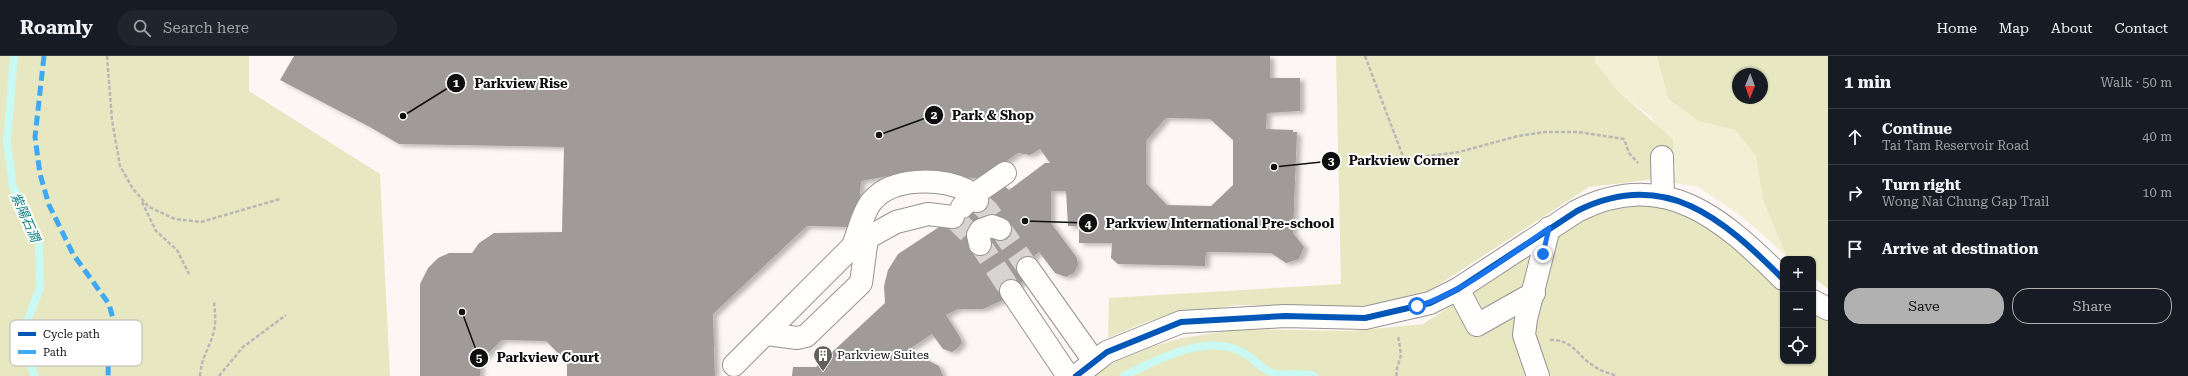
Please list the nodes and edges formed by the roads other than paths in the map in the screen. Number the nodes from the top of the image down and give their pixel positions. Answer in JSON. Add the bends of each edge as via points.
{"nodes":[{"id":1,"x":1662,"y":157,"type":"dead end"},
{"id":2,"x":1005,"y":174,"type":"dead end"},
{"id":3,"x":1664,"y":197,"type":"junction"},
{"id":4,"x":975,"y":199,"type":"junction"},
{"id":5,"x":1549,"y":228,"type":"junction"},
{"id":6,"x":1000,"y":229,"type":"dead end"},
{"id":7,"x":860,"y":242,"type":"junction"},
{"id":8,"x":980,"y":244,"type":"dead end"},
{"id":9,"x":1028,"y":268,"type":"tunnel mouth"},
{"id":10,"x":1780,"y":276,"type":"edge"},
{"id":11,"x":1458,"y":289,"type":"junction"},
{"id":12,"x":1011,"y":291,"type":"tunnel mouth"},
{"id":13,"x":1534,"y":293,"type":"junction"},
{"id":14,"x":1816,"y":303,"type":"edge"},
{"id":15,"x":1828,"y":309,"type":"edge"},
{"id":16,"x":767,"y":334,"type":"junction"},
{"id":17,"x":1094,"y":361,"type":"junction"},
{"id":18,"x":734,"y":366,"type":"dead end"},
{"id":19,"x":1537,"y":374,"type":"edge"},
{"id":20,"x":1068,"y":376,"type":"edge"},
{"id":21,"x":1076,"y":376,"type":"edge"}],
"edges":[{"from":1,"to":3,"type":"street"},
{"from":2,"to":4,"type":"street"},
{"from":3,"to":5,"type":"street","via":[[1626,196],[1596,202]]},
{"from":3,"to":10,"type":"street","via":[[1700,209],[1720,222]]},
{"from":4,"to":7,"type":"street","via":[[958,212],[956,220],[922,215],[896,222]]},
{"from":4,"to":7,"type":"street","via":[[967,191],[941,182],[905,184],[885,190],[872,201]]},
{"from":5,"to":11,"type":"street"},
{"from":5,"to":13,"type":"street"},
{"from":6,"to":8,"type":"street","via":[[992,226],[981,230],[978,235]]},
{"from":7,"to":16,"type":"street"},
{"from":7,"to":16,"type":"street","via":[[863,276],[861,283],[851,294],[806,336],[797,338]]},
{"from":9,"to":17,"type":"street"},
{"from":11,"to":13,"type":"street","via":[[1477,325]]},
{"from":11,"to":17,"type":"street","via":[[1430,302],[1365,318],[1285,316],[1181,322],[1108,352]]},
{"from":12,"to":20,"type":"street"},
{"from":13,"to":19,"type":"street","via":[[1524,335]]},
{"from":14,"to":15,"type":"street"},
{"from":16,"to":18,"type":"street"},
{"from":17,"to":21,"type":"street"}]}
